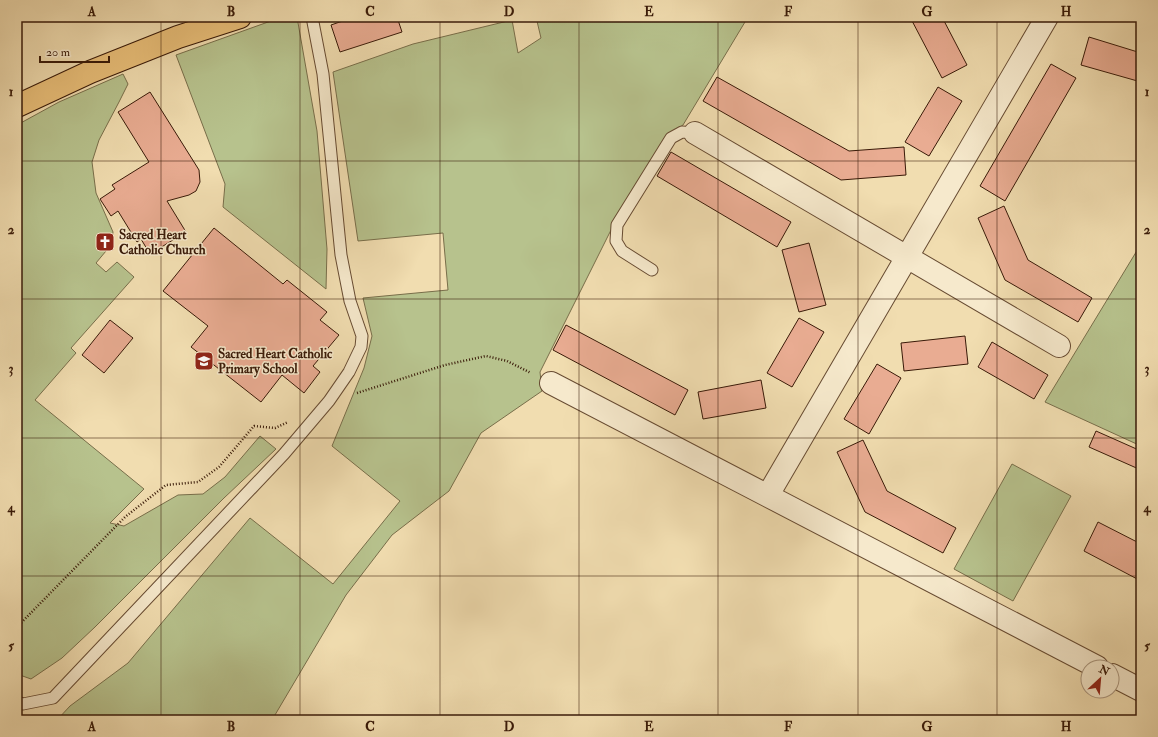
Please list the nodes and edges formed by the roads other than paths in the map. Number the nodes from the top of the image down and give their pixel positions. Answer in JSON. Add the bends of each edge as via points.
{"nodes":[{"id":1,"x":240,"y":17,"type":"edge"},
{"id":2,"x":312,"y":17,"type":"edge"},
{"id":3,"x":1047,"y":17,"type":"edge"},
{"id":4,"x":17,"y":106,"type":"edge"},
{"id":5,"x":695,"y":133,"type":"joint"},
{"id":6,"x":907,"y":257,"type":"junction"},
{"id":7,"x":652,"y":270,"type":"dead end"},
{"id":8,"x":1059,"y":346,"type":"dead end"},
{"id":9,"x":551,"y":383,"type":"road end"},
{"id":10,"x":768,"y":495,"type":"junction"},
{"id":11,"x":1083,"y":659,"type":"edge"},
{"id":12,"x":1120,"y":679,"type":"edge"},
{"id":13,"x":1141,"y":690,"type":"edge"},
{"id":14,"x":17,"y":702,"type":"edge"}],
"edges":[{"from":1,"to":4,"type":"highway","via":[[178,37],[90,72]]},
{"from":2,"to":14,"type":"lane","via":[[323,74],[341,255],[350,301],[362,336],[361,347],[349,372],[329,401],[284,454],[53,698],[23,704]]},
{"from":3,"to":6,"type":"street"},
{"from":5,"to":6,"type":"street"},
{"from":5,"to":7,"type":"lane","via":[[682,132],[671,138],[618,225],[616,241],[622,251]]},
{"from":6,"to":8,"type":"street"},
{"from":6,"to":10,"type":"street"},
{"from":9,"to":10,"type":"street"},
{"from":10,"to":11,"type":"street"},
{"from":12,"to":13,"type":"street"}]}
